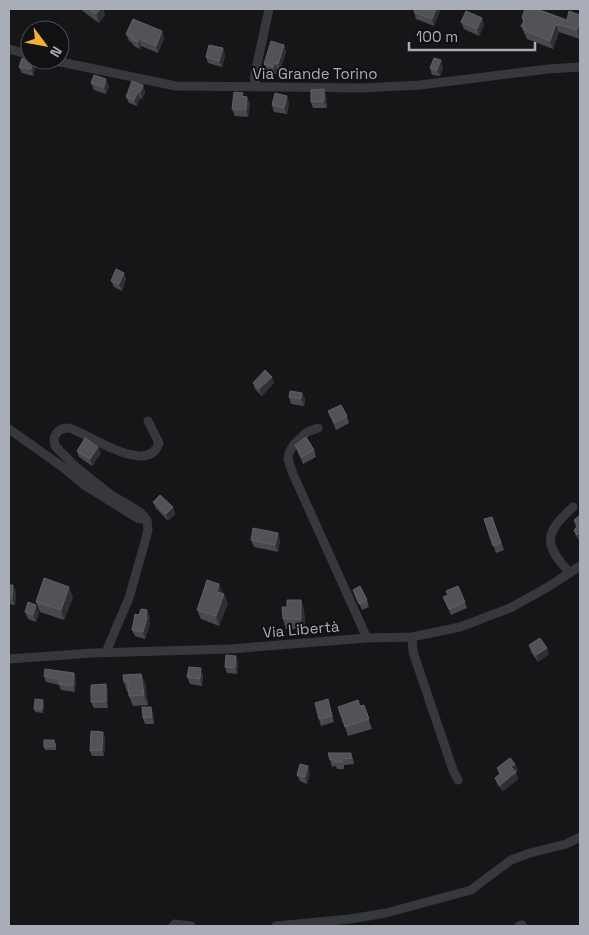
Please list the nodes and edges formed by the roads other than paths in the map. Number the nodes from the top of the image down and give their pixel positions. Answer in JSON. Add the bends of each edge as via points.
{"nodes":[{"id":1,"x":269,"y":9,"type":"edge"},
{"id":2,"x":70,"y":64,"type":"edge"},
{"id":3,"x":580,"y":67,"type":"edge"},
{"id":4,"x":258,"y":88,"type":"junction"},
{"id":5,"x":148,"y":421,"type":"dead end"},
{"id":6,"x":318,"y":428,"type":"dead end"},
{"id":7,"x":9,"y":429,"type":"edge"},
{"id":8,"x":573,"y":507,"type":"dead end"},
{"id":9,"x":147,"y":520,"type":"junction"},
{"id":10,"x":580,"y":566,"type":"edge"},
{"id":11,"x":570,"y":573,"type":"junction"},
{"id":12,"x":412,"y":637,"type":"junction"},
{"id":13,"x":367,"y":638,"type":"junction"},
{"id":14,"x":106,"y":652,"type":"junction"},
{"id":15,"x":9,"y":659,"type":"edge"},
{"id":16,"x":458,"y":780,"type":"dead end"},
{"id":17,"x":580,"y":837,"type":"edge"},
{"id":18,"x":173,"y":926,"type":"edge"},
{"id":19,"x":191,"y":926,"type":"edge"},
{"id":20,"x":276,"y":926,"type":"edge"}],
"edges":[{"from":1,"to":4,"type":"street","via":[[254,78]]},
{"from":2,"to":4,"type":"street","name":"Via Grande Torino","via":[[176,86]]},
{"from":3,"to":4,"type":"street","name":"Via Grande Torino","via":[[548,68],[420,85]]},
{"from":5,"to":9,"type":"street","via":[[159,443],[152,454],[125,453],[69,428],[58,431],[53,442],[92,481]]},
{"from":6,"to":13,"type":"street","via":[[307,432],[294,444],[288,459]]},
{"from":7,"to":9,"type":"street","via":[[84,486],[137,518]]},
{"from":8,"to":11,"type":"street","via":[[554,526],[550,537],[557,557]]},
{"from":9,"to":14,"type":"street","via":[[148,530],[128,598]]},
{"from":10,"to":11,"type":"street","name":"Via Libertà"},
{"from":11,"to":12,"type":"street","name":"Via Libertà","via":[[510,608],[443,631]]},
{"from":12,"to":13,"type":"street","name":"Via Libertà"},
{"from":12,"to":16,"type":"street","via":[[413,652]]},
{"from":13,"to":14,"type":"street","name":"Via Libertà","via":[[230,649]]},
{"from":14,"to":15,"type":"street","name":"Via Libertà"},
{"from":17,"to":20,"type":"street","via":[[511,860],[471,890],[386,913]]},
{"from":18,"to":19,"type":"street"}]}
